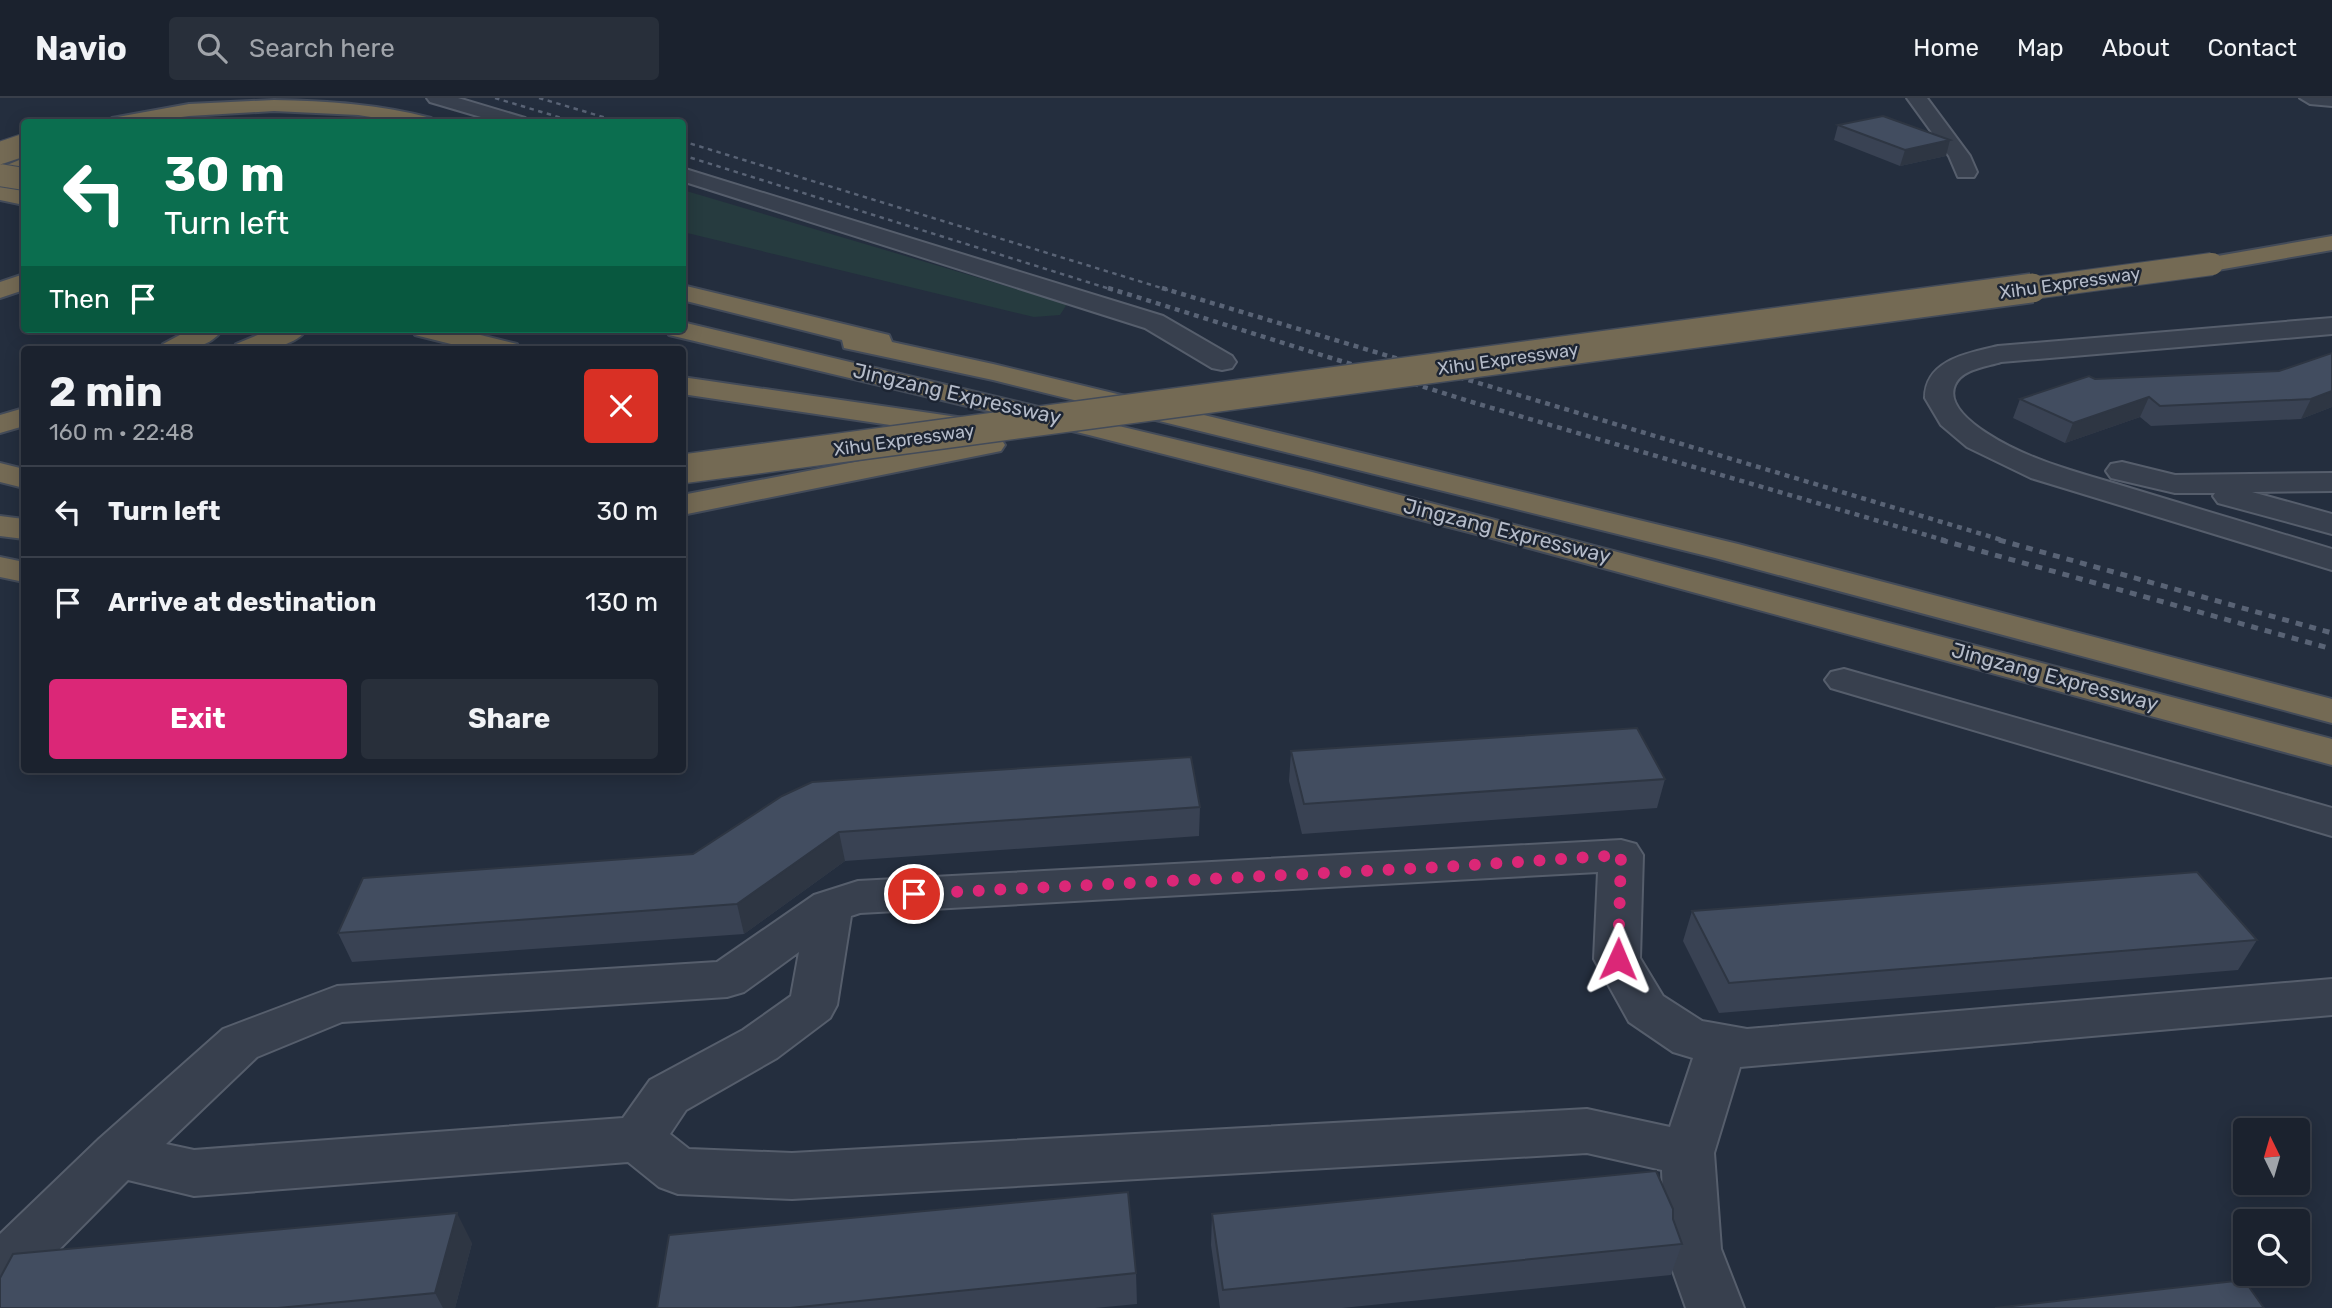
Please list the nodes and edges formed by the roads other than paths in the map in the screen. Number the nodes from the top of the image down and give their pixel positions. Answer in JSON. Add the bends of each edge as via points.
{"nodes":[{"id":1,"x":226,"y":98,"type":"edge"},
{"id":2,"x":388,"y":98,"type":"edge"},
{"id":3,"x":437,"y":98,"type":"edge"},
{"id":4,"x":1917,"y":98,"type":"edge"},
{"id":5,"x":2311,"y":98,"type":"edge"},
{"id":6,"x":2332,"y":100,"type":"edge"},
{"id":7,"x":113,"y":119,"type":"edge"},
{"id":8,"x":134,"y":119,"type":"edge"},
{"id":9,"x":172,"y":119,"type":"edge"},
{"id":10,"x":398,"y":119,"type":"edge"},
{"id":11,"x":417,"y":119,"type":"edge"},
{"id":12,"x":443,"y":119,"type":"edge"},
{"id":13,"x":509,"y":119,"type":"edge"},
{"id":14,"x":21,"y":146,"type":"edge"},
{"id":15,"x":0,"y":152,"type":"edge"},
{"id":16,"x":21,"y":155,"type":"edge"},
{"id":17,"x":21,"y":156,"type":"edge"},
{"id":18,"x":21,"y":165,"type":"edge"},
{"id":19,"x":0,"y":166,"type":"edge"},
{"id":20,"x":1966,"y":172,"type":"dead end"},
{"id":21,"x":0,"y":175,"type":"edge"},
{"id":22,"x":686,"y":175,"type":"edge"},
{"id":23,"x":18,"y":192,"type":"edge"},
{"id":24,"x":2332,"y":243,"type":"edge"},
{"id":25,"x":2332,"y":257,"type":"edge"},
{"id":26,"x":2222,"y":269,"type":"junction"},
{"id":27,"x":21,"y":283,"type":"edge"},
{"id":28,"x":0,"y":290,"type":"edge"},
{"id":29,"x":686,"y":293,"type":"edge"},
{"id":30,"x":686,"y":306,"type":"edge"},
{"id":31,"x":2332,"y":326,"type":"edge"},
{"id":32,"x":686,"y":331,"type":"edge"},
{"id":33,"x":203,"y":333,"type":"edge"},
{"id":34,"x":285,"y":333,"type":"edge"},
{"id":35,"x":440,"y":333,"type":"edge"},
{"id":36,"x":180,"y":346,"type":"edge"},
{"id":37,"x":255,"y":346,"type":"edge"},
{"id":38,"x":491,"y":346,"type":"edge"},
{"id":39,"x":1222,"y":362,"type":"dead end"},
{"id":40,"x":993,"y":372,"type":"junction"},
{"id":41,"x":686,"y":386,"type":"edge"},
{"id":42,"x":686,"y":391,"type":"edge"},
{"id":43,"x":721,"y":391,"type":"junction"},
{"id":44,"x":21,"y":401,"type":"edge"},
{"id":45,"x":0,"y":407,"type":"edge"},
{"id":46,"x":21,"y":418,"type":"edge"},
{"id":47,"x":21,"y":424,"type":"edge"},
{"id":48,"x":0,"y":427,"type":"edge"},
{"id":49,"x":990,"y":445,"type":"junction"},
{"id":50,"x":2077,"y":460,"type":"dead end"},
{"id":51,"x":686,"y":468,"type":"edge"},
{"id":52,"x":0,"y":472,"type":"edge"},
{"id":53,"x":1288,"y":476,"type":"junction"},
{"id":54,"x":21,"y":478,"type":"edge"},
{"id":55,"x":2332,"y":482,"type":"edge"},
{"id":56,"x":2187,"y":484,"type":"junction"},
{"id":57,"x":686,"y":487,"type":"edge"},
{"id":58,"x":686,"y":504,"type":"edge"},
{"id":59,"x":2332,"y":524,"type":"edge"},
{"id":60,"x":0,"y":526,"type":"edge"},
{"id":61,"x":21,"y":529,"type":"edge"},
{"id":62,"x":2332,"y":560,"type":"edge"},
{"id":63,"x":0,"y":567,"type":"edge"},
{"id":64,"x":21,"y":571,"type":"edge"},
{"id":65,"x":1844,"y":680,"type":"dead end"},
{"id":66,"x":2332,"y":711,"type":"edge"},
{"id":67,"x":2332,"y":752,"type":"edge"},
{"id":68,"x":2332,"y":822,"type":"edge"},
{"id":69,"x":830,"y":906,"type":"junction"},
{"id":70,"x":2332,"y":997,"type":"edge"},
{"id":71,"x":1722,"y":1044,"type":"junction"},
{"id":72,"x":639,"y":1139,"type":"junction"},
{"id":73,"x":1688,"y":1153,"type":"junction"},
{"id":74,"x":118,"y":1155,"type":"junction"},
{"id":75,"x":0,"y":1271,"type":"edge"},
{"id":76,"x":1715,"y":1308,"type":"edge"}],
"edges":[{"from":1,"to":7,"type":"highway"},
{"from":2,"to":12,"type":"highway","via":[[433,108]]},
{"from":3,"to":13,"type":"street"},
{"from":4,"to":20,"type":"street"},
{"from":5,"to":6,"type":"street"},
{"from":8,"to":11,"type":"highway","via":[[194,107],[333,100],[394,109]]},
{"from":9,"to":10,"type":"highway","via":[[234,109],[333,105],[371,109]]},
{"from":14,"to":15,"type":"highway","bridge":true},
{"from":15,"to":16,"type":"highway","bridge":true},
{"from":17,"to":19,"type":"highway"},
{"from":18,"to":21,"type":"highway"},
{"from":21,"to":23,"type":"highway","bridge":true},
{"from":22,"to":39,"type":"street","via":[[1154,322]]},
{"from":24,"to":26,"type":"highway","name":"Xihu Expressway"},
{"from":25,"to":26,"type":"highway","name":"Xihu Expressway"},
{"from":26,"to":49,"type":"highway","name":"Xihu Expressway"},
{"from":26,"to":51,"type":"highway","name":"Xihu Expressway","bridge":true},
{"from":27,"to":28,"type":"highway"},
{"from":29,"to":40,"type":"highway"},
{"from":30,"to":40,"type":"highway","name":"Jingzang Expressway"},
{"from":31,"to":62,"type":"street","via":[[1998,354],[1956,367],[1939,389],[1943,408],[1962,430],[2018,462]]},
{"from":32,"to":53,"type":"highway","name":"Jingzang Expressway","via":[[964,394]]},
{"from":33,"to":36,"type":"highway"},
{"from":34,"to":37,"type":"highway"},
{"from":35,"to":38,"type":"highway"},
{"from":40,"to":66,"type":"highway","name":"Jingzang Expressway","via":[[1726,551]]},
{"from":41,"to":43,"type":"highway"},
{"from":42,"to":43,"type":"highway"},
{"from":43,"to":53,"type":"highway"},
{"from":44,"to":45,"type":"highway"},
{"from":46,"to":48,"type":"highway"},
{"from":47,"to":48,"type":"highway"},
{"from":49,"to":57,"type":"highway"},
{"from":49,"to":58,"type":"highway"},
{"from":50,"to":56,"type":"street"},
{"from":52,"to":54,"type":"highway"},
{"from":53,"to":67,"type":"highway","name":"Jingzang Expressway","via":[[1711,583]]},
{"from":55,"to":56,"type":"street"},
{"from":56,"to":59,"type":"street"},
{"from":60,"to":61,"type":"highway"},
{"from":63,"to":64,"type":"highway"},
{"from":65,"to":68,"type":"street"},
{"from":69,"to":71,"type":"street","via":[[858,897],[1621,855],[1618,959],[1646,1009],[1690,1038]]},
{"from":69,"to":72,"type":"street","via":[[813,1005],[760,1044],[668,1095]]},
{"from":69,"to":74,"type":"street","via":[[727,979],[337,1004],[240,1043]]},
{"from":70,"to":71,"type":"street","via":[[1747,1049]]},
{"from":71,"to":73,"type":"street"},
{"from":72,"to":73,"type":"street","via":[[678,1171],[792,1176],[1587,1131]]},
{"from":72,"to":74,"type":"street","via":[[194,1173]]},
{"from":73,"to":76,"type":"street","via":[[1693,1249]]},
{"from":74,"to":75,"type":"street"}]}
